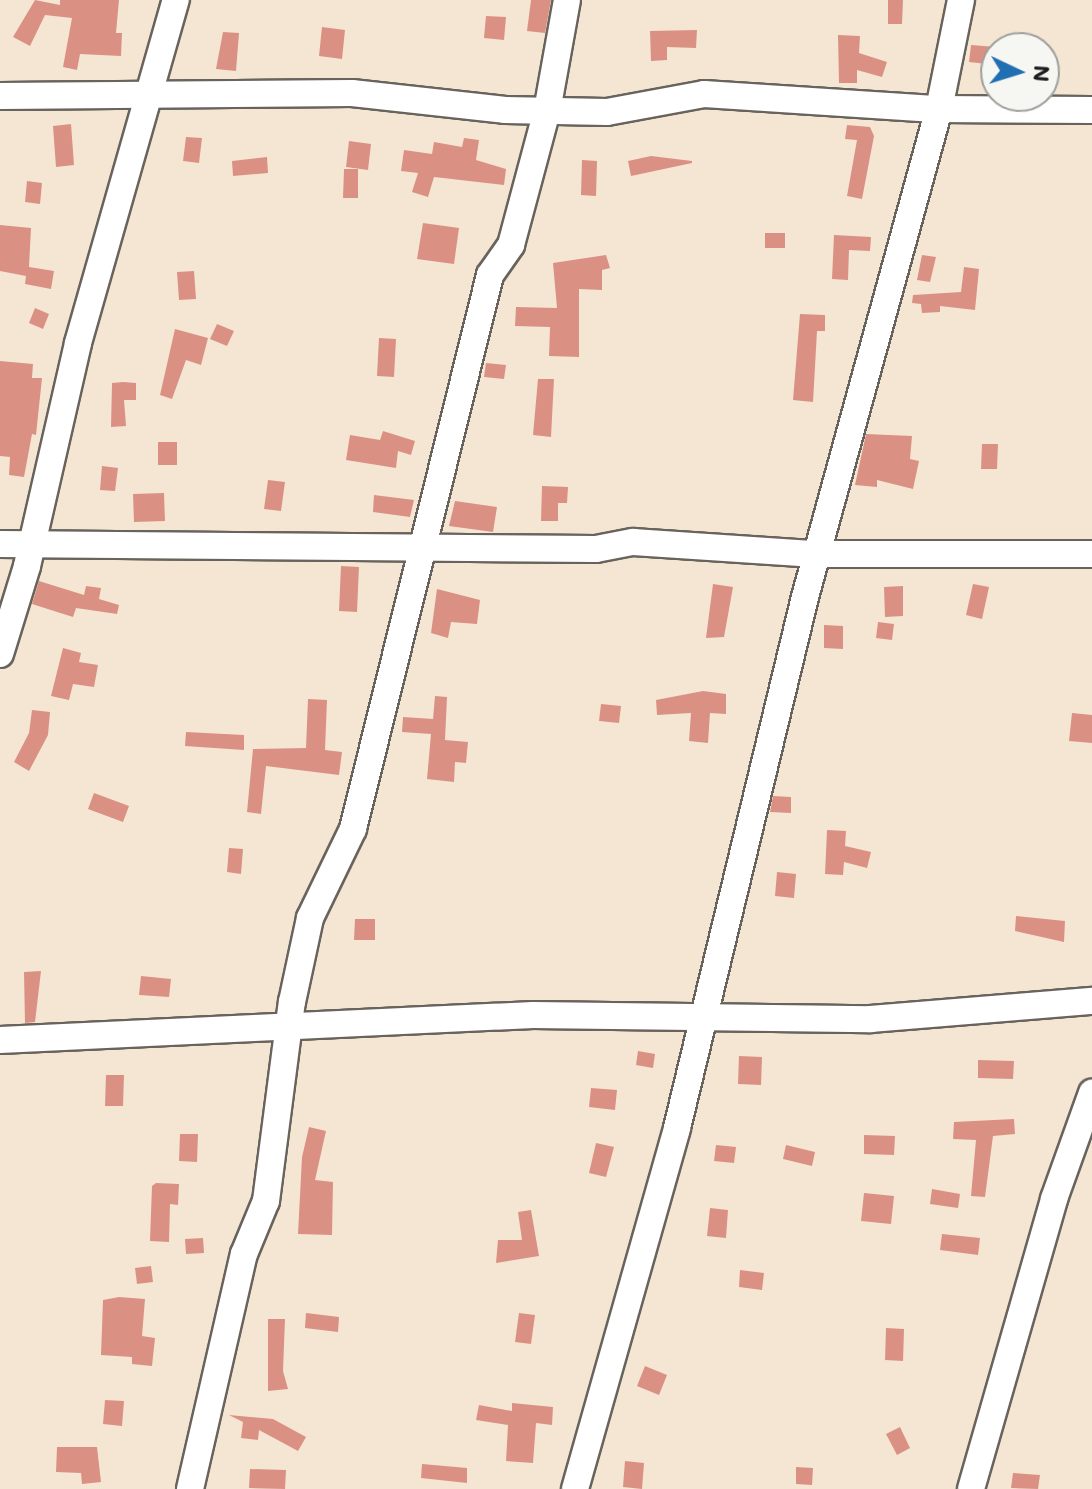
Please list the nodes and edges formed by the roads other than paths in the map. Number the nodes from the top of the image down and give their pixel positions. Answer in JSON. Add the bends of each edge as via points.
{"nodes":[{"id":1,"x":176,"y":0,"type":"edge"},
{"id":2,"x":567,"y":0,"type":"edge"},
{"id":3,"x":961,"y":0,"type":"edge"},
{"id":4,"x":150,"y":91,"type":"junction"},
{"id":5,"x":0,"y":96,"type":"edge"},
{"id":6,"x":939,"y":109,"type":"junction"},
{"id":7,"x":1092,"y":110,"type":"edge"},
{"id":8,"x":547,"y":111,"type":"junction"},
{"id":9,"x":0,"y":544,"type":"edge"},
{"id":10,"x":31,"y":546,"type":"junction"},
{"id":11,"x":422,"y":547,"type":"junction"},
{"id":12,"x":816,"y":554,"type":"junction"},
{"id":13,"x":1092,"y":554,"type":"edge"},
{"id":14,"x":0,"y":654,"type":"edge"},
{"id":15,"x":1092,"y":1001,"type":"edge"},
{"id":16,"x":705,"y":1016,"type":"junction"},
{"id":17,"x":289,"y":1029,"type":"junction"},
{"id":18,"x":0,"y":1040,"type":"edge"},
{"id":19,"x":1092,"y":1093,"type":"edge"},
{"id":20,"x":190,"y":1489,"type":"edge"},
{"id":21,"x":575,"y":1489,"type":"edge"},
{"id":22,"x":971,"y":1489,"type":"edge"}],
"edges":[{"from":1,"to":4,"type":"street"},
{"from":2,"to":8,"type":"street"},
{"from":3,"to":6,"type":"street"},
{"from":4,"to":5,"type":"street"},
{"from":4,"to":8,"type":"street","via":[[352,93]]},
{"from":4,"to":10,"type":"street","via":[[78,343]]},
{"from":6,"to":7,"type":"street"},
{"from":6,"to":8,"type":"street","via":[[704,94],[607,112]]},
{"from":6,"to":12,"type":"street"},
{"from":8,"to":11,"type":"street","via":[[511,245],[490,275]]},
{"from":9,"to":10,"type":"street"},
{"from":10,"to":11,"type":"street","via":[[266,542]]},
{"from":10,"to":14,"type":"street"},
{"from":11,"to":12,"type":"street","via":[[596,549],[633,542]]},
{"from":11,"to":17,"type":"street","via":[[353,829],[310,918]]},
{"from":12,"to":13,"type":"street"},
{"from":12,"to":16,"type":"street"},
{"from":15,"to":16,"type":"street","via":[[871,1019]]},
{"from":16,"to":17,"type":"street","via":[[533,1015]]},
{"from":16,"to":21,"type":"street"},
{"from":17,"to":18,"type":"street"},
{"from":17,"to":20,"type":"street","via":[[266,1201],[244,1254]]},
{"from":19,"to":22,"type":"street","via":[[1054,1199]]}]}
